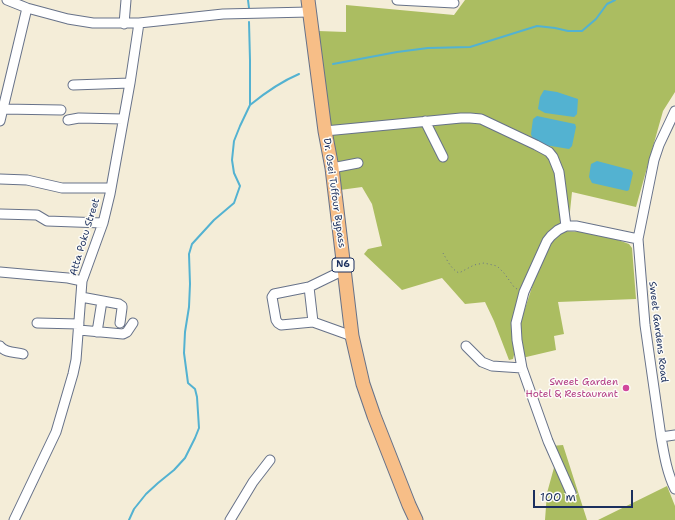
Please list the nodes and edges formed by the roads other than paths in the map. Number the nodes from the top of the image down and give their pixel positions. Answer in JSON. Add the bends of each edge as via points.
{"nodes":[{"id":1,"x":6,"y":0,"type":"edge"},
{"id":2,"x":126,"y":0,"type":"edge"},
{"id":3,"x":397,"y":0,"type":"edge"},
{"id":4,"x":454,"y":3,"type":"dead end"},
{"id":5,"x":22,"y":4,"type":"edge"},
{"id":6,"x":309,"y":6,"type":"edge"},
{"id":7,"x":139,"y":23,"type":"junction"},
{"id":8,"x":124,"y":24,"type":"junction"},
{"id":9,"x":4,"y":80,"type":"edge"},
{"id":10,"x":130,"y":83,"type":"junction"},
{"id":11,"x":73,"y":86,"type":"dead end"},
{"id":12,"x":3,"y":110,"type":"junction"},
{"id":13,"x":61,"y":110,"type":"dead end"},
{"id":14,"x":675,"y":111,"type":"edge"},
{"id":15,"x":124,"y":119,"type":"junction"},
{"id":16,"x":68,"y":120,"type":"dead end"},
{"id":17,"x":0,"y":121,"type":"edge"},
{"id":18,"x":425,"y":121,"type":"junction"},
{"id":19,"x":325,"y":131,"type":"junction"},
{"id":20,"x":442,"y":157,"type":"dead end"},
{"id":21,"x":358,"y":163,"type":"dead end"},
{"id":22,"x":332,"y":168,"type":"junction"},
{"id":23,"x":0,"y":179,"type":"edge"},
{"id":24,"x":111,"y":188,"type":"junction"},
{"id":25,"x":0,"y":214,"type":"edge"},
{"id":26,"x":102,"y":224,"type":"junction"},
{"id":27,"x":566,"y":226,"type":"junction"},
{"id":28,"x":638,"y":239,"type":"junction"},
{"id":29,"x":344,"y":270,"type":"junction"},
{"id":30,"x":0,"y":272,"type":"edge"},
{"id":31,"x":82,"y":281,"type":"junction"},
{"id":32,"x":309,"y":287,"type":"junction"},
{"id":33,"x":81,"y":297,"type":"junction"},
{"id":34,"x":102,"y":301,"type":"junction"},
{"id":35,"x":313,"y":322,"type":"junction"},
{"id":36,"x":37,"y":323,"type":"dead end"},
{"id":37,"x":120,"y":323,"type":"dead end"},
{"id":38,"x":133,"y":323,"type":"dead end"},
{"id":39,"x":79,"y":327,"type":"junction"},
{"id":40,"x":97,"y":332,"type":"junction"},
{"id":41,"x":352,"y":336,"type":"junction"},
{"id":42,"x":0,"y":346,"type":"edge"},
{"id":43,"x":466,"y":346,"type":"dead end"},
{"id":44,"x":23,"y":354,"type":"dead end"},
{"id":45,"x":522,"y":368,"type":"junction"},
{"id":46,"x":675,"y":435,"type":"edge"},
{"id":47,"x":662,"y":437,"type":"junction"},
{"id":48,"x":270,"y":460,"type":"dead end"},
{"id":49,"x":675,"y":489,"type":"edge"},
{"id":50,"x":571,"y":493,"type":"dead end"},
{"id":51,"x":14,"y":520,"type":"edge"},
{"id":52,"x":230,"y":520,"type":"edge"},
{"id":53,"x":416,"y":520,"type":"edge"}],
"edges":[{"from":1,"to":5,"type":"street"},
{"from":2,"to":8,"type":"street"},
{"from":3,"to":4,"type":"street"},
{"from":5,"to":8,"type":"street","via":[[68,19]]},
{"from":5,"to":9,"type":"street"},
{"from":6,"to":7,"type":"street"},
{"from":6,"to":19,"type":"highway","name":"Dr. Osei Tuffour Bypass","number":"N6"},
{"from":7,"to":8,"type":"street"},
{"from":7,"to":10,"type":"street","name":"Atta Poku Street"},
{"from":9,"to":12,"type":"street"},
{"from":10,"to":11,"type":"street"},
{"from":10,"to":15,"type":"street","name":"Atta Poku Street"},
{"from":12,"to":13,"type":"street"},
{"from":12,"to":17,"type":"street"},
{"from":14,"to":28,"type":"street","name":"Sweet Gardens Road","via":[[654,160]]},
{"from":15,"to":16,"type":"street"},
{"from":15,"to":24,"type":"street","name":"Atta Poku Street"},
{"from":18,"to":19,"type":"street"},
{"from":18,"to":20,"type":"street"},
{"from":18,"to":27,"type":"street","via":[[481,119],[549,152],[559,172]]},
{"from":19,"to":22,"type":"highway","name":"Dr. Osei Tuffour Bypass","number":"N6"},
{"from":21,"to":22,"type":"street"},
{"from":22,"to":29,"type":"highway","name":"Dr. Osei Tuffour Bypass","number":"N6"},
{"from":23,"to":24,"type":"street","via":[[27,180],[62,188]]},
{"from":24,"to":26,"type":"street","name":"Atta Poku Street"},
{"from":25,"to":26,"type":"street","via":[[36,215],[47,221]]},
{"from":26,"to":31,"type":"street","name":"Atta Poku Street"},
{"from":27,"to":28,"type":"street"},
{"from":27,"to":45,"type":"street","via":[[547,241],[524,292],[516,323]]},
{"from":28,"to":47,"type":"street","name":"Sweet Gardens Road","via":[[645,325]]},
{"from":29,"to":32,"type":"street"},
{"from":29,"to":41,"type":"highway","name":"Dr. Osei Tuffour Bypass","number":"N6"},
{"from":30,"to":31,"type":"street","via":[[39,274]]},
{"from":31,"to":33,"type":"street","name":"Atta Poku Street"},
{"from":32,"to":35,"type":"street"},
{"from":32,"to":35,"type":"street","via":[[274,294],[272,297],[276,320],[281,325]]},
{"from":33,"to":34,"type":"street"},
{"from":33,"to":39,"type":"street","name":"Atta Poku Street"},
{"from":34,"to":37,"type":"street","via":[[122,306]]},
{"from":34,"to":40,"type":"street"},
{"from":35,"to":41,"type":"street"},
{"from":36,"to":39,"type":"street"},
{"from":38,"to":40,"type":"street","via":[[123,334]]},
{"from":39,"to":40,"type":"street"},
{"from":39,"to":51,"type":"street","name":"Atta Poku Street","via":[[76,360],[60,422]]},
{"from":41,"to":53,"type":"highway","name":"Dr. Osei Tuffour Bypass","number":"N6","via":[[363,384],[374,416]]},
{"from":42,"to":44,"type":"street","via":[[6,351]]},
{"from":43,"to":45,"type":"street","via":[[482,362],[492,366]]},
{"from":45,"to":50,"type":"street"},
{"from":46,"to":47,"type":"street"},
{"from":47,"to":49,"type":"street","name":"Sweet Gardens Road","via":[[664,456]]},
{"from":48,"to":52,"type":"street"}]}
